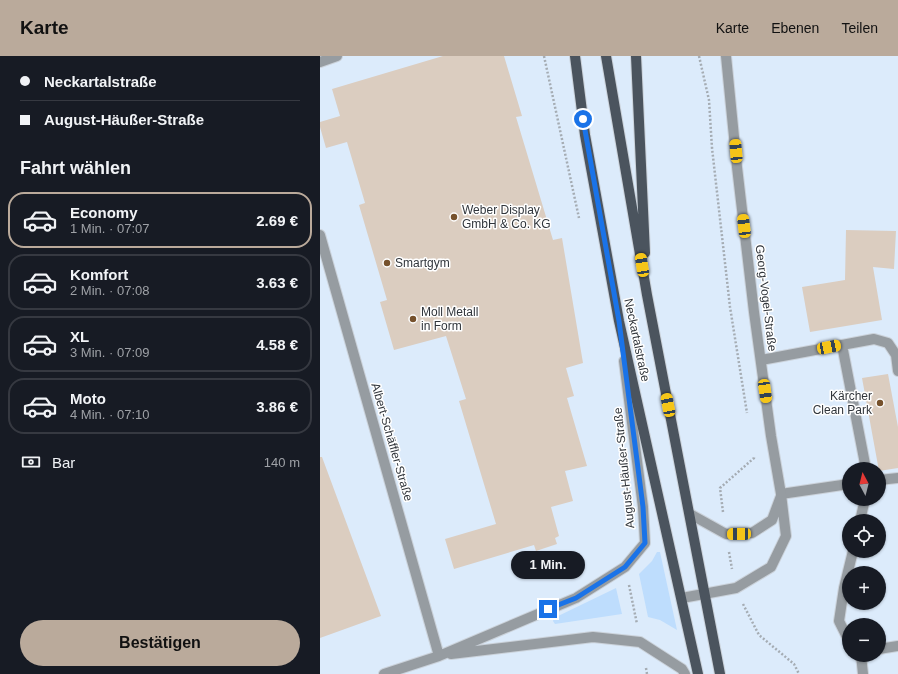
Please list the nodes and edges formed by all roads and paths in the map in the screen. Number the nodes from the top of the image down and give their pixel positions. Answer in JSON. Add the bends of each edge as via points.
{"nodes":[{"id":1,"x":337,"y":56,"type":"edge"},
{"id":2,"x":544,"y":56,"type":"edge"},
{"id":3,"x":575,"y":56,"type":"edge"},
{"id":4,"x":606,"y":56,"type":"edge"},
{"id":5,"x":636,"y":56,"type":"edge"},
{"id":6,"x":699,"y":56,"type":"edge"},
{"id":7,"x":726,"y":56,"type":"edge"},
{"id":8,"x":320,"y":62,"type":"edge"},
{"id":9,"x":579,"y":219,"type":"dead end"},
{"id":10,"x":320,"y":235,"type":"edge"},
{"id":11,"x":647,"y":295,"type":"junction"},
{"id":12,"x":619,"y":321,"type":"junction"},
{"id":13,"x":842,"y":345,"type":"junction"},
{"id":14,"x":761,"y":360,"type":"junction"},
{"id":15,"x":898,"y":371,"type":"edge"},
{"id":16,"x":748,"y":420,"type":"dead end"},
{"id":17,"x":753,"y":450,"type":"dead end"},
{"id":18,"x":754,"y":458,"type":"dead end"},
{"id":19,"x":865,"y":462,"type":"edge"},
{"id":20,"x":898,"y":478,"type":"edge"},
{"id":21,"x":886,"y":479,"type":"edge"},
{"id":22,"x":842,"y":485,"type":"edge"},
{"id":23,"x":781,"y":494,"type":"junction"},
{"id":24,"x":690,"y":514,"type":"junction"},
{"id":25,"x":851,"y":558,"type":"edge"},
{"id":26,"x":625,"y":567,"type":"junction"},
{"id":27,"x":704,"y":594,"type":"junction"},
{"id":28,"x":682,"y":598,"type":"junction"},
{"id":29,"x":842,"y":627,"type":"edge"},
{"id":30,"x":640,"y":642,"type":"junction"},
{"id":31,"x":898,"y":646,"type":"edge"},
{"id":32,"x":886,"y":648,"type":"edge"},
{"id":33,"x":439,"y":656,"type":"junction"},
{"id":34,"x":862,"y":662,"type":"edge"},
{"id":35,"x":384,"y":674,"type":"edge"},
{"id":36,"x":647,"y":674,"type":"edge"},
{"id":37,"x":685,"y":674,"type":"edge"},
{"id":38,"x":698,"y":674,"type":"edge"},
{"id":39,"x":720,"y":674,"type":"edge"},
{"id":40,"x":863,"y":674,"type":"edge"}],
"edges":[{"from":1,"to":8,"type":"street"},
{"from":2,"to":9,"type":"path"},
{"from":3,"to":12,"type":"main road","name":"Neckartalstraße","via":[[585,135]]},
{"from":4,"to":11,"type":"main road","name":"Neckartalstraße"},
{"from":5,"to":11,"type":"main road"},
{"from":6,"to":16,"type":"path","via":[[709,100],[730,307]]},
{"from":7,"to":14,"type":"street","name":"Georg-Vogel-Straße"},
{"from":10,"to":33,"type":"street","name":"Albert-Schäffler-Straße"},
{"from":11,"to":24,"type":"main road","name":"Neckartalstraße"},
{"from":12,"to":26,"type":"street","name":"August-Häußer-Straße","via":[[643,507],[645,543]]},
{"from":12,"to":28,"type":"main road","name":"Neckartalstraße"},
{"from":13,"to":14,"type":"street"},
{"from":13,"to":15,"type":"street","via":[[874,339],[888,343],[896,355]]},
{"from":13,"to":19,"type":"street"},
{"from":14,"to":23,"type":"street","name":"Georg-Vogel-Straße"},
{"from":17,"to":18,"type":"path"},
{"from":20,"to":21,"type":"street"},
{"from":22,"to":23,"type":"street"},
{"from":23,"to":24,"type":"street","name":"Georg-Vogel-Straße","via":[[772,520],[752,533],[726,534]]},
{"from":23,"to":27,"type":"street","name":"Georg-Vogel-Straße","via":[[786,536],[771,568],[736,588]]},
{"from":24,"to":27,"type":"main road","name":"Neckartalstraße"},
{"from":25,"to":29,"type":"street","via":[[839,621]]},
{"from":26,"to":30,"type":"path"},
{"from":26,"to":33,"type":"street","name":"August-Häußer-Straße","via":[[576,598]]},
{"from":27,"to":28,"type":"street","name":"Georg-Vogel-Straße"},
{"from":27,"to":39,"type":"main road","name":"Neckartalstraße"},
{"from":28,"to":38,"type":"main road","name":"Neckartalstraße"},
{"from":30,"to":33,"type":"street","name":"August-Häußer-Straße","via":[[593,637]]},
{"from":30,"to":36,"type":"path"},
{"from":30,"to":37,"type":"street","name":"August-Häußer-Straße"},
{"from":31,"to":32,"type":"street"},
{"from":33,"to":35,"type":"street","name":"August-Häußer-Straße"},
{"from":34,"to":40,"type":"street"}]}
